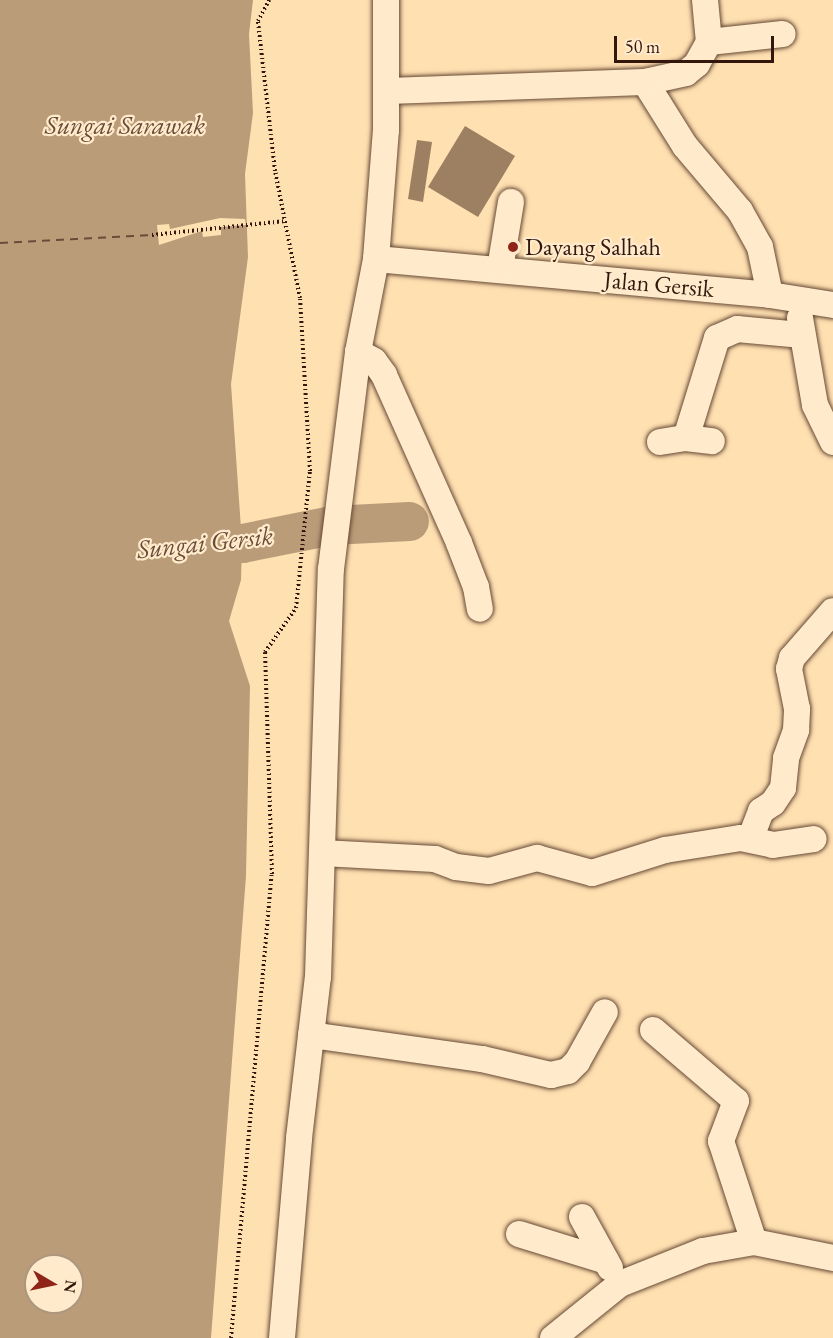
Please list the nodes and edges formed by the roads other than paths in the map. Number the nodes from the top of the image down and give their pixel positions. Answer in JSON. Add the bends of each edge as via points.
{"nodes":[{"id":1,"x":386,"y":0,"type":"edge"},
{"id":2,"x":705,"y":0,"type":"edge"},
{"id":3,"x":783,"y":34,"type":"dead end"},
{"id":4,"x":709,"y":42,"type":"junction"},
{"id":5,"x":645,"y":82,"type":"junction"},
{"id":6,"x":387,"y":91,"type":"junction"},
{"id":7,"x":511,"y":202,"type":"dead end"},
{"id":8,"x":376,"y":259,"type":"junction"},
{"id":9,"x":500,"y":269,"type":"junction"},
{"id":10,"x":770,"y":295,"type":"junction"},
{"id":11,"x":799,"y":300,"type":"junction"},
{"id":12,"x":833,"y":305,"type":"edge"},
{"id":13,"x":800,"y":335,"type":"junction"},
{"id":14,"x":358,"y":352,"type":"junction"},
{"id":15,"x":686,"y":438,"type":"junction"},
{"id":16,"x":712,"y":441,"type":"dead end"},
{"id":17,"x":660,"y":442,"type":"dead end"},
{"id":18,"x":833,"y":442,"type":"edge"},
{"id":19,"x":480,"y":609,"type":"dead end"},
{"id":20,"x":833,"y":611,"type":"edge"},
{"id":21,"x":752,"y":837,"type":"junction"},
{"id":22,"x":813,"y":839,"type":"dead end"},
{"id":23,"x":322,"y":853,"type":"junction"},
{"id":24,"x":605,"y":1012,"type":"dead end"},
{"id":25,"x":653,"y":1030,"type":"dead end"},
{"id":26,"x":311,"y":1035,"type":"junction"},
{"id":27,"x":582,"y":1217,"type":"dead end"},
{"id":28,"x":519,"y":1234,"type":"dead end"},
{"id":29,"x":754,"y":1242,"type":"junction"},
{"id":30,"x":833,"y":1254,"type":"edge"},
{"id":31,"x":606,"y":1261,"type":"junction"},
{"id":32,"x":620,"y":1284,"type":"junction"},
{"id":33,"x":282,"y":1338,"type":"edge"},
{"id":34,"x":553,"y":1338,"type":"edge"}],
"edges":[{"from":1,"to":6,"type":"street"},
{"from":2,"to":4,"type":"street"},
{"from":3,"to":4,"type":"street"},
{"from":4,"to":5,"type":"street","via":[[697,64],[686,73]]},
{"from":5,"to":6,"type":"street"},
{"from":5,"to":10,"type":"street","via":[[685,146],[740,211],[760,247]]},
{"from":6,"to":8,"type":"street"},
{"from":7,"to":9,"type":"street"},
{"from":8,"to":9,"type":"street","name":"Jalan Gersik"},
{"from":8,"to":14,"type":"street"},
{"from":9,"to":10,"type":"street","name":"Jalan Gersik"},
{"from":10,"to":11,"type":"street","name":"Jalan Gersik"},
{"from":11,"to":12,"type":"street","name":"Jalan Gersik"},
{"from":11,"to":13,"type":"street"},
{"from":13,"to":15,"type":"street","via":[[736,329],[717,338]]},
{"from":13,"to":18,"type":"street","via":[[815,405]]},
{"from":14,"to":19,"type":"street","via":[[374,361],[384,375],[459,543]]},
{"from":14,"to":23,"type":"street","via":[[331,569]]},
{"from":15,"to":16,"type":"street"},
{"from":15,"to":17,"type":"street"},
{"from":20,"to":21,"type":"street","via":[[792,658],[789,669],[797,709],[796,730],[783,788],[773,804],[762,811]]},
{"from":21,"to":22,"type":"street","via":[[773,845]]},
{"from":21,"to":23,"type":"street","via":[[664,850],[592,873],[537,858],[489,871],[435,860]]},
{"from":23,"to":26,"type":"street","via":[[318,977]]},
{"from":24,"to":26,"type":"street","via":[[577,1062],[568,1071],[551,1075],[482,1059]]},
{"from":25,"to":29,"type":"street","via":[[736,1101],[721,1141]]},
{"from":26,"to":33,"type":"street"},
{"from":27,"to":31,"type":"street"},
{"from":28,"to":31,"type":"street"},
{"from":29,"to":30,"type":"street"},
{"from":29,"to":32,"type":"street","via":[[703,1251]]},
{"from":31,"to":32,"type":"street"},
{"from":32,"to":34,"type":"street"}]}
